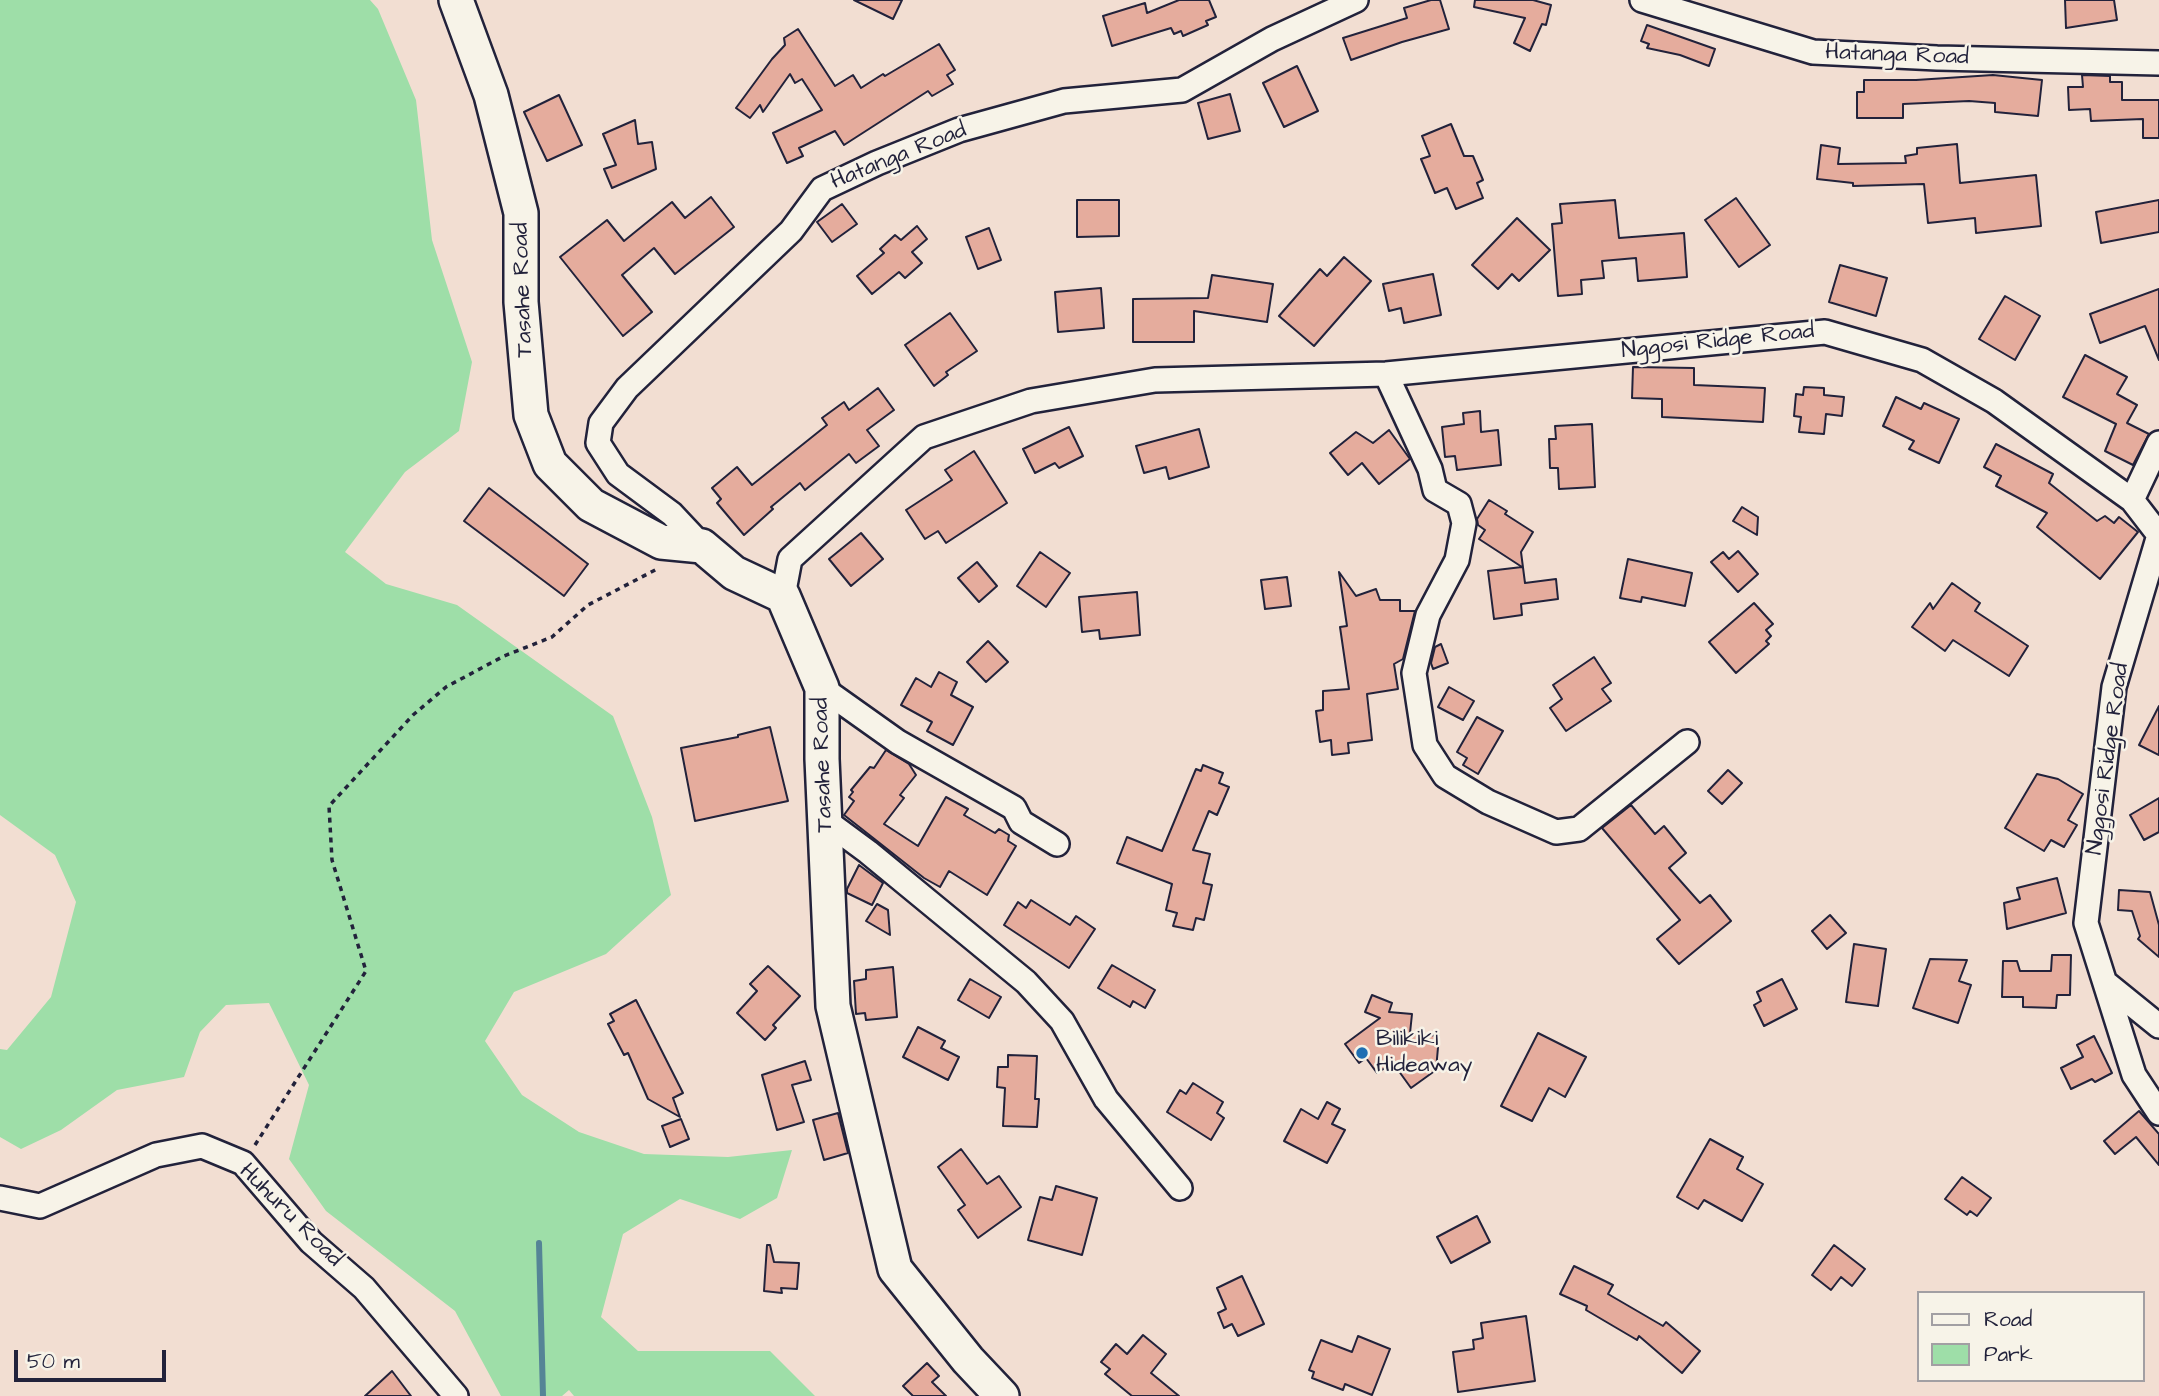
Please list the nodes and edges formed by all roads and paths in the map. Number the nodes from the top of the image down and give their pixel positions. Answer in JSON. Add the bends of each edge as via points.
{"nodes":[{"id":1,"x":457,"y":0,"type":"edge"},
{"id":2,"x":1356,"y":0,"type":"edge"},
{"id":3,"x":1642,"y":0,"type":"edge"},
{"id":4,"x":2159,"y":63,"type":"edge"},
{"id":5,"x":1386,"y":374,"type":"junction"},
{"id":6,"x":2159,"y":443,"type":"edge"},
{"id":7,"x":2132,"y":500,"type":"junction"},
{"id":8,"x":2159,"y":535,"type":"edge"},
{"id":9,"x":702,"y":546,"type":"junction"},
{"id":10,"x":658,"y":569,"type":"dead end"},
{"id":11,"x":783,"y":596,"type":"junction"},
{"id":12,"x":822,"y":688,"type":"junction"},
{"id":13,"x":1687,"y":742,"type":"dead end"},
{"id":14,"x":826,"y":821,"type":"junction"},
{"id":15,"x":1057,"y":844,"type":"dead end"},
{"id":16,"x":2107,"y":984,"type":"junction"},
{"id":17,"x":2159,"y":1026,"type":"edge"},
{"id":18,"x":2159,"y":1113,"type":"edge"},
{"id":19,"x":243,"y":1163,"type":"junction"},
{"id":20,"x":1180,"y":1188,"type":"dead end"},
{"id":21,"x":0,"y":1198,"type":"edge"},
{"id":22,"x":456,"y":1396,"type":"edge"},
{"id":23,"x":1002,"y":1396,"type":"edge"}],
"edges":[{"from":1,"to":9,"type":"street","name":"Tasahe Road","via":[[491,95],[521,213],[521,302],[531,415],[550,464],[591,505],[661,542]]},
{"from":2,"to":9,"type":"street","name":"Hatanga Road","via":[[1272,39],[1182,90],[1064,101],[959,130],[822,189],[791,232],[627,388],[601,423],[598,443],[618,474],[672,514]]},
{"from":3,"to":4,"type":"street","name":"Hatanga Road","via":[[1813,52]]},
{"from":5,"to":7,"type":"street","name":"Nggosi Ridge Road","via":[[1825,332],[1922,360],[1994,401]]},
{"from":5,"to":11,"type":"street","name":"Nggosi Ridge Road","via":[[1155,380],[1031,401],[924,437],[790,559]]},
{"from":5,"to":13,"type":"street","via":[[1430,469],[1435,490],[1459,504],[1464,523],[1457,560],[1427,615],[1414,673],[1425,745],[1445,776],[1488,802],[1556,832],[1579,830]]},
{"from":6,"to":7,"type":"street"},
{"from":7,"to":8,"type":"street","name":"Nggosi Ridge Road"},
{"from":8,"to":16,"type":"street","name":"Nggosi Ridge Road","via":[[2115,687],[2086,923]]},
{"from":9,"to":11,"type":"street","via":[[734,573]]},
{"from":10,"to":19,"type":"path","via":[[588,605],[552,637],[446,687],[413,715],[329,806],[332,860],[366,971]]},
{"from":11,"to":12,"type":"street","name":"Tasahe Road"},
{"from":12,"to":14,"type":"street","name":"Tasahe Road"},
{"from":12,"to":15,"type":"street","via":[[898,742],[1014,808],[1021,822]]},
{"from":14,"to":20,"type":"street","via":[[1026,982],[1062,1021],[1106,1099]]},
{"from":14,"to":23,"type":"street","name":"Tasahe Road","via":[[833,1006],[895,1269]]},
{"from":16,"to":17,"type":"street"},
{"from":16,"to":18,"type":"street","name":"Nggosi Ridge Road","via":[[2134,1074]]},
{"from":19,"to":21,"type":"street","name":"Huhuru Road","via":[[202,1146],[156,1154],[40,1206]]},
{"from":19,"to":22,"type":"street","name":"Huhuru Road","via":[[311,1242],[364,1288]]}]}
